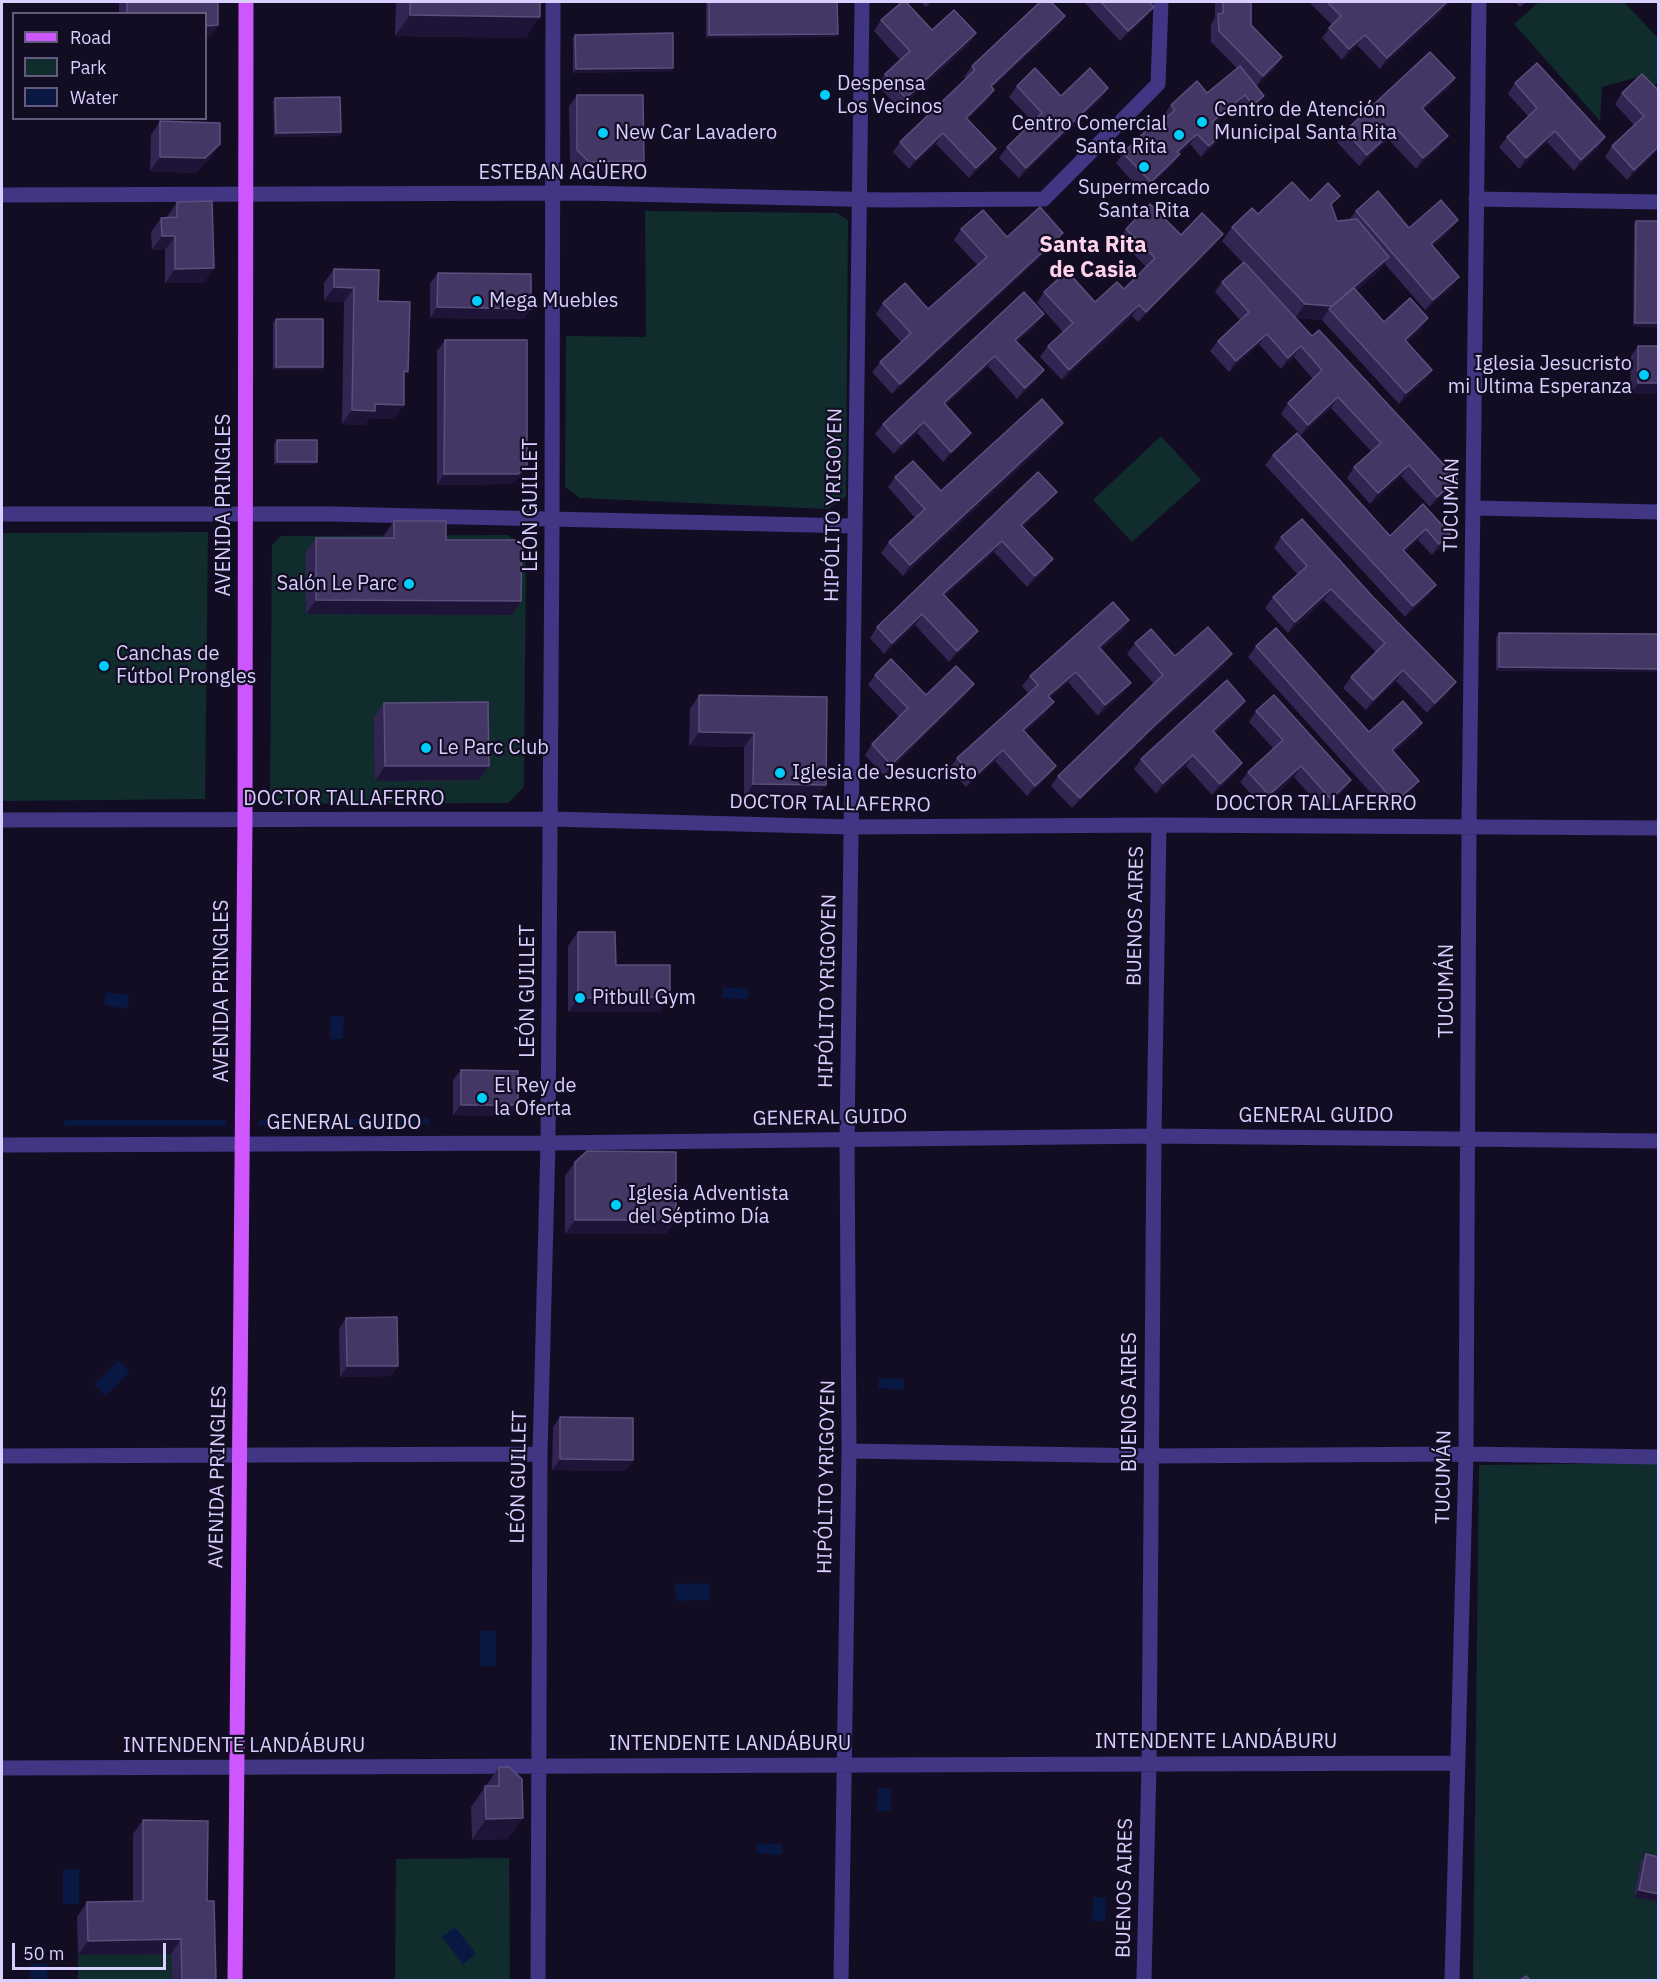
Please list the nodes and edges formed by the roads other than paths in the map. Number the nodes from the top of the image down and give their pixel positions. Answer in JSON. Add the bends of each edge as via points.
{"nodes":[{"id":1,"x":246,"y":2,"type":"edge"},
{"id":2,"x":553,"y":2,"type":"edge"},
{"id":3,"x":862,"y":2,"type":"edge"},
{"id":4,"x":1161,"y":2,"type":"edge"},
{"id":5,"x":1479,"y":2,"type":"edge"},
{"id":6,"x":247,"y":194,"type":"junction"},
{"id":7,"x":552,"y":194,"type":"junction"},
{"id":8,"x":2,"y":195,"type":"edge"},
{"id":9,"x":860,"y":199,"type":"junction"},
{"id":10,"x":1476,"y":199,"type":"junction"},
{"id":11,"x":1659,"y":202,"type":"edge"},
{"id":12,"x":1474,"y":507,"type":"junction"},
{"id":13,"x":1659,"y":512,"type":"edge"},
{"id":14,"x":2,"y":514,"type":"edge"},
{"id":15,"x":245,"y":514,"type":"junction"},
{"id":16,"x":552,"y":518,"type":"junction"},
{"id":17,"x":855,"y":526,"type":"junction"},
{"id":18,"x":550,"y":819,"type":"junction"},
{"id":19,"x":2,"y":820,"type":"edge"},
{"id":20,"x":244,"y":820,"type":"junction"},
{"id":21,"x":1159,"y":825,"type":"junction"},
{"id":22,"x":1469,"y":826,"type":"junction"},
{"id":23,"x":851,"y":827,"type":"junction"},
{"id":24,"x":1659,"y":828,"type":"edge"},
{"id":25,"x":1154,"y":1136,"type":"junction"},
{"id":26,"x":1467,"y":1138,"type":"junction"},
{"id":27,"x":847,"y":1139,"type":"junction"},
{"id":28,"x":1659,"y":1141,"type":"edge"},
{"id":29,"x":548,"y":1143,"type":"junction"},
{"id":30,"x":2,"y":1145,"type":"edge"},
{"id":31,"x":242,"y":1145,"type":"junction"},
{"id":32,"x":849,"y":1451,"type":"junction"},
{"id":33,"x":240,"y":1454,"type":"junction"},
{"id":34,"x":540,"y":1454,"type":"junction"},
{"id":35,"x":1466,"y":1454,"type":"junction"},
{"id":36,"x":2,"y":1456,"type":"edge"},
{"id":37,"x":1151,"y":1456,"type":"junction"},
{"id":38,"x":1659,"y":1457,"type":"edge"},
{"id":39,"x":1458,"y":1762,"type":"junction"},
{"id":40,"x":1149,"y":1764,"type":"junction"},
{"id":41,"x":844,"y":1765,"type":"junction"},
{"id":42,"x":538,"y":1766,"type":"junction"},
{"id":43,"x":236,"y":1767,"type":"junction"},
{"id":44,"x":2,"y":1768,"type":"edge"},
{"id":45,"x":235,"y":1980,"type":"edge"},
{"id":46,"x":538,"y":1980,"type":"edge"},
{"id":47,"x":841,"y":1980,"type":"edge"},
{"id":48,"x":1144,"y":1980,"type":"edge"},
{"id":49,"x":1452,"y":1980,"type":"edge"}],
"edges":[{"from":1,"to":6,"type":"main road","name":"AVENIDA PRINGLES"},
{"from":2,"to":7,"type":"street","name":"LEÓN GUILLET"},
{"from":3,"to":9,"type":"street","name":"HIPÓLITO YRIGOYEN"},
{"from":4,"to":9,"type":"street","name":"ESTEBAN AGÜERO","via":[[1158,84],[1044,199]]},
{"from":5,"to":10,"type":"street","name":"TUCUMÁN"},
{"from":6,"to":7,"type":"street","name":"ESTEBAN AGÜERO"},
{"from":6,"to":8,"type":"street","name":"ESTEBAN AGÜERO"},
{"from":6,"to":15,"type":"main road","name":"AVENIDA PRINGLES"},
{"from":7,"to":9,"type":"street","name":"ESTEBAN AGÜERO"},
{"from":7,"to":16,"type":"street","name":"LEÓN GUILLET"},
{"from":9,"to":17,"type":"street","name":"HIPÓLITO YRIGOYEN"},
{"from":10,"to":11,"type":"street"},
{"from":10,"to":12,"type":"street","name":"TUCUMÁN"},
{"from":12,"to":13,"type":"street"},
{"from":12,"to":22,"type":"street","name":"TUCUMÁN"},
{"from":14,"to":15,"type":"street"},
{"from":15,"to":16,"type":"street"},
{"from":15,"to":20,"type":"main road","name":"AVENIDA PRINGLES"},
{"from":16,"to":17,"type":"street"},
{"from":16,"to":18,"type":"street","name":"LEÓN GUILLET"},
{"from":17,"to":23,"type":"street","name":"HIPÓLITO YRIGOYEN"},
{"from":18,"to":20,"type":"street","name":"DOCTOR TALLAFERRO"},
{"from":18,"to":23,"type":"street","name":"DOCTOR TALLAFERRO"},
{"from":18,"to":29,"type":"street","name":"LEÓN GUILLET"},
{"from":19,"to":20,"type":"street","name":"DOCTOR TALLAFERRO"},
{"from":20,"to":31,"type":"main road","name":"AVENIDA PRINGLES"},
{"from":21,"to":22,"type":"street","name":"DOCTOR TALLAFERRO"},
{"from":21,"to":23,"type":"street","name":"DOCTOR TALLAFERRO"},
{"from":21,"to":25,"type":"street","name":"BUENOS AIRES"},
{"from":22,"to":24,"type":"street","name":"DOCTOR TALLAFERRO"},
{"from":22,"to":26,"type":"street","name":"TUCUMÁN"},
{"from":23,"to":27,"type":"street","name":"HIPÓLITO YRIGOYEN"},
{"from":25,"to":26,"type":"street","name":"GENERAL GUIDO"},
{"from":25,"to":27,"type":"street","name":"GENERAL GUIDO"},
{"from":25,"to":37,"type":"street","name":"BUENOS AIRES"},
{"from":26,"to":28,"type":"street","name":"GENERAL GUIDO"},
{"from":26,"to":35,"type":"street","name":"TUCUMÁN"},
{"from":27,"to":29,"type":"street","name":"GENERAL GUIDO"},
{"from":27,"to":32,"type":"street","name":"HIPÓLITO YRIGOYEN"},
{"from":29,"to":31,"type":"street","name":"GENERAL GUIDO"},
{"from":29,"to":34,"type":"street","name":"LEÓN GUILLET"},
{"from":30,"to":31,"type":"street","name":"GENERAL GUIDO"},
{"from":31,"to":33,"type":"main road","name":"AVENIDA PRINGLES"},
{"from":32,"to":37,"type":"street"},
{"from":32,"to":41,"type":"street","name":"HIPÓLITO YRIGOYEN"},
{"from":33,"to":34,"type":"street"},
{"from":33,"to":36,"type":"street"},
{"from":33,"to":43,"type":"main road","name":"AVENIDA PRINGLES"},
{"from":34,"to":42,"type":"street","name":"LEÓN GUILLET"},
{"from":35,"to":37,"type":"street"},
{"from":35,"to":38,"type":"street"},
{"from":35,"to":39,"type":"street","name":"TUCUMÁN"},
{"from":37,"to":40,"type":"street","name":"BUENOS AIRES"},
{"from":39,"to":40,"type":"street","name":"INTENDENTE LANDÁBURU"},
{"from":39,"to":49,"type":"street","name":"TUCUMÁN"},
{"from":40,"to":41,"type":"street","name":"INTENDENTE LANDÁBURU"},
{"from":40,"to":48,"type":"street","name":"BUENOS AIRES"},
{"from":41,"to":42,"type":"street","name":"INTENDENTE LANDÁBURU"},
{"from":41,"to":47,"type":"street","name":"HIPÓLITO YRIGOYEN"},
{"from":42,"to":43,"type":"street","name":"INTENDENTE LANDÁBURU"},
{"from":42,"to":46,"type":"street","name":"LEÓN GUILLET"},
{"from":43,"to":44,"type":"street","name":"INTENDENTE LANDÁBURU"},
{"from":43,"to":45,"type":"main road","name":"AVENIDA PRINGLES"}]}
